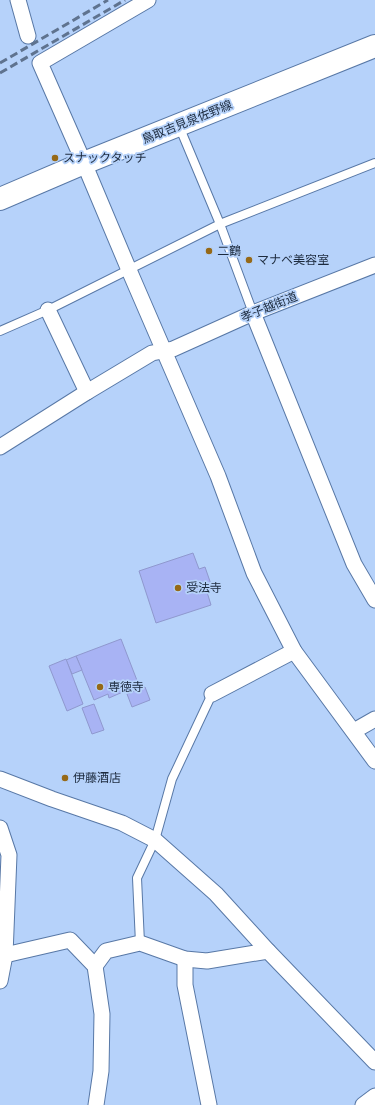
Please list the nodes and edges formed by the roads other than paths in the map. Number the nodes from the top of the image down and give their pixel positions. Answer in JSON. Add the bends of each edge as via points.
{"nodes":[{"id":1,"x":18,"y":0,"type":"edge"},
{"id":2,"x":148,"y":0,"type":"edge"},
{"id":3,"x":28,"y":36,"type":"dead end"},
{"id":4,"x":375,"y":46,"type":"edge"},
{"id":5,"x":178,"y":125,"type":"junction"},
{"id":6,"x":84,"y":163,"type":"junction"},
{"id":7,"x":375,"y":163,"type":"edge"},
{"id":8,"x":0,"y":199,"type":"edge"},
{"id":9,"x":220,"y":224,"type":"junction"},
{"id":10,"x":375,"y":265,"type":"edge"},
{"id":11,"x":129,"y":270,"type":"junction"},
{"id":12,"x":48,"y":310,"type":"junction"},
{"id":13,"x":253,"y":313,"type":"junction"},
{"id":14,"x":0,"y":331,"type":"edge"},
{"id":15,"x":164,"y":351,"type":"junction"},
{"id":16,"x":87,"y":392,"type":"junction"},
{"id":17,"x":0,"y":447,"type":"edge"},
{"id":18,"x":375,"y":600,"type":"edge"},
{"id":19,"x":294,"y":651,"type":"junction"},
{"id":20,"x":212,"y":694,"type":"joint"},
{"id":21,"x":375,"y":719,"type":"edge"},
{"id":22,"x":354,"y":731,"type":"junction"},
{"id":23,"x":375,"y":760,"type":"edge"},
{"id":24,"x":0,"y":779,"type":"edge"},
{"id":25,"x":0,"y":828,"type":"edge"},
{"id":26,"x":155,"y":840,"type":"junction"},
{"id":27,"x":140,"y":943,"type":"junction"},
{"id":28,"x":268,"y":951,"type":"junction"},
{"id":29,"x":5,"y":955,"type":"junction"},
{"id":30,"x":185,"y":959,"type":"junction"},
{"id":31,"x":95,"y":966,"type":"junction"},
{"id":32,"x":0,"y":981,"type":"edge"},
{"id":33,"x":375,"y":1062,"type":"edge"},
{"id":34,"x":375,"y":1096,"type":"edge"},
{"id":35,"x":96,"y":1105,"type":"edge"},
{"id":36,"x":209,"y":1105,"type":"edge"},
{"id":37,"x":363,"y":1105,"type":"edge"}],
"edges":[{"from":1,"to":3,"type":"street"},
{"from":2,"to":6,"type":"street","via":[[40,63]]},
{"from":4,"to":5,"type":"main road","name":"鳥取吉見泉佐野線"},
{"from":5,"to":6,"type":"main road","name":"鳥取吉見泉佐野線"},
{"from":5,"to":9,"type":"lane"},
{"from":6,"to":8,"type":"main road","name":"鳥取吉見泉佐野線"},
{"from":6,"to":11,"type":"street"},
{"from":7,"to":9,"type":"lane"},
{"from":9,"to":11,"type":"lane"},
{"from":9,"to":13,"type":"lane"},
{"from":10,"to":13,"type":"street","name":"孝子越街道"},
{"from":11,"to":12,"type":"lane"},
{"from":11,"to":15,"type":"street"},
{"from":12,"to":14,"type":"lane"},
{"from":12,"to":16,"type":"street"},
{"from":13,"to":15,"type":"street","name":"孝子越街道"},
{"from":13,"to":18,"type":"street","via":[[354,564]]},
{"from":15,"to":16,"type":"street","name":"孝子越街道","via":[[152,353]]},
{"from":15,"to":19,"type":"street","via":[[218,476],[254,573]]},
{"from":16,"to":17,"type":"street","name":"孝子越街道"},
{"from":19,"to":20,"type":"street"},
{"from":19,"to":22,"type":"street"},
{"from":20,"to":26,"type":"lane","via":[[172,779]]},
{"from":21,"to":22,"type":"street"},
{"from":22,"to":23,"type":"street"},
{"from":24,"to":26,"type":"street","via":[[52,800],[122,823]]},
{"from":25,"to":29,"type":"street","via":[[9,855]]},
{"from":26,"to":27,"type":"lane","via":[[137,878]]},
{"from":26,"to":28,"type":"street","via":[[216,894]]},
{"from":27,"to":30,"type":"street"},
{"from":27,"to":31,"type":"street","via":[[106,951]]},
{"from":28,"to":30,"type":"street","via":[[207,961]]},
{"from":28,"to":33,"type":"street"},
{"from":29,"to":31,"type":"street","via":[[70,940]]},
{"from":29,"to":32,"type":"street"},
{"from":30,"to":36,"type":"street","via":[[185,985]]},
{"from":31,"to":35,"type":"street","via":[[102,1014],[101,1071]]},
{"from":34,"to":37,"type":"street"}]}
